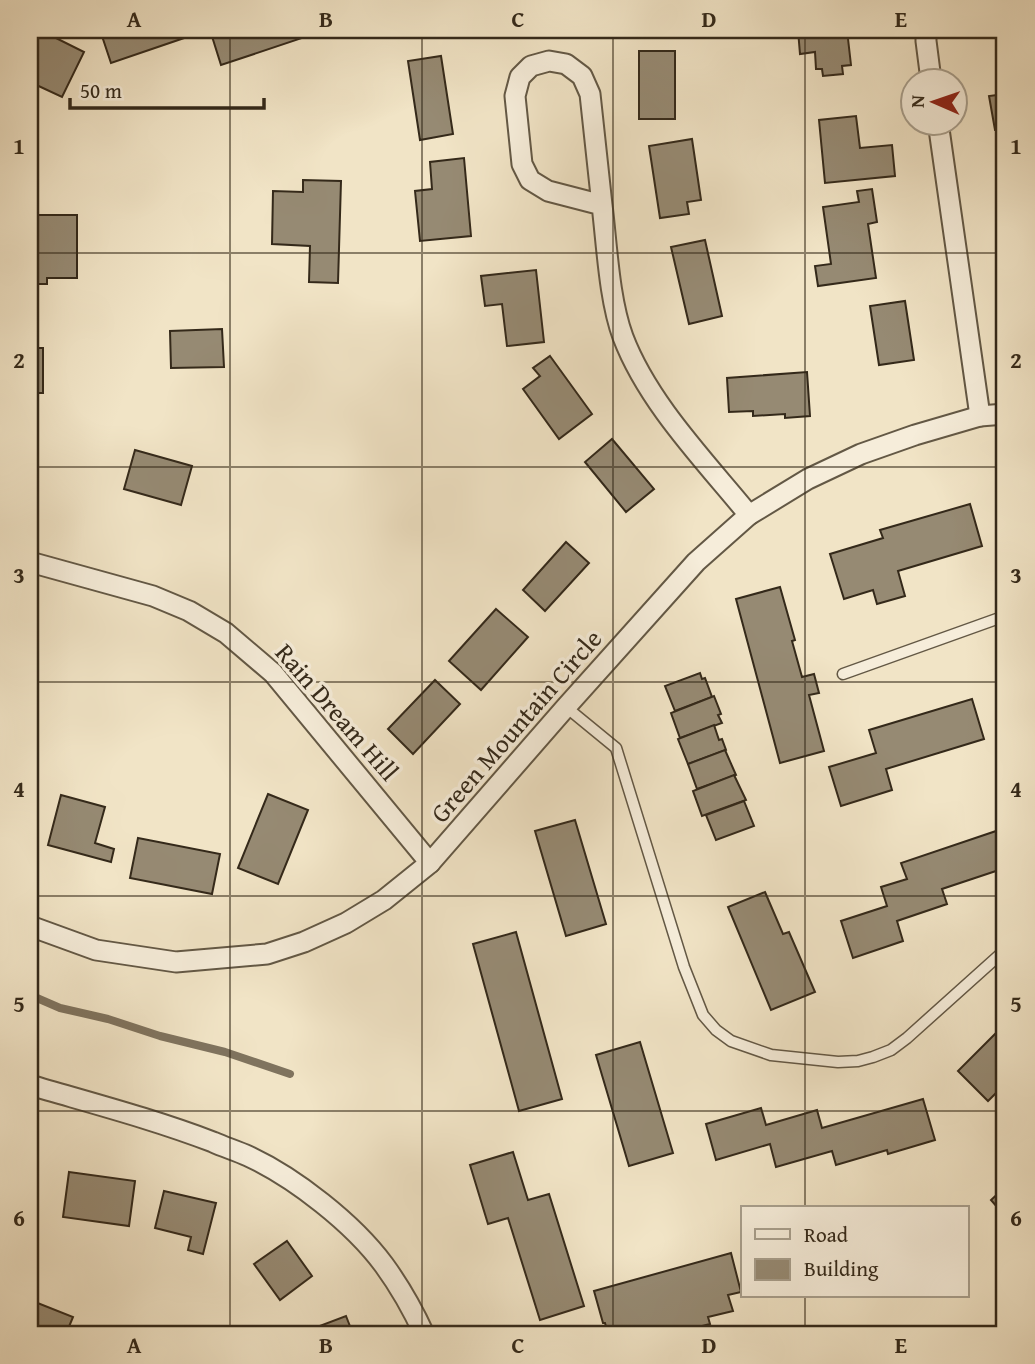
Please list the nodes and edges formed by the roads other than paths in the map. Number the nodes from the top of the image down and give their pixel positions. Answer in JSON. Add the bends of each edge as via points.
{"nodes":[{"id":1,"x":926,"y":30,"type":"edge"},
{"id":2,"x":930,"y":66,"type":"edge"},
{"id":3,"x":939,"y":136,"type":"edge"},
{"id":4,"x":602,"y":205,"type":"junction"},
{"id":5,"x":1005,"y":414,"type":"edge"},
{"id":6,"x":980,"y":416,"type":"junction"},
{"id":7,"x":749,"y":514,"type":"junction"},
{"id":8,"x":30,"y":562,"type":"edge"},
{"id":9,"x":1005,"y":616,"type":"edge"},
{"id":10,"x":844,"y":674,"type":"dead end"},
{"id":11,"x":566,"y":706,"type":"junction"},
{"id":12,"x":430,"y":863,"type":"junction"},
{"id":13,"x":30,"y":926,"type":"edge"},
{"id":14,"x":1005,"y":950,"type":"edge"},
{"id":15,"x":30,"y":1085,"type":"edge"},
{"id":16,"x":424,"y":1334,"type":"edge"}],
"edges":[{"from":1,"to":2,"type":"street"},
{"from":3,"to":6,"type":"street"},
{"from":4,"to":4,"type":"street","via":[[548,191],[530,180],[522,164],[515,96],[520,77],[531,66],[549,61],[566,64],[582,76],[590,94]]},
{"from":4,"to":7,"type":"street","via":[[614,303],[623,337],[663,410]]},
{"from":5,"to":6,"type":"street","name":"Green Mountain Circle"},
{"from":6,"to":7,"type":"street","name":"Green Mountain Circle","via":[[861,454]]},
{"from":7,"to":11,"type":"street","name":"Green Mountain Circle","via":[[696,562]]},
{"from":8,"to":12,"type":"street","name":"Rain Dream Hill","via":[[153,596],[226,633],[273,673]]},
{"from":9,"to":10,"type":"lane"},
{"from":11,"to":12,"type":"street","name":"Green Mountain Circle"},
{"from":11,"to":14,"type":"lane","via":[[617,748],[684,967],[703,1015],[731,1041],[771,1055],[838,1062],[873,1057],[906,1038]]},
{"from":12,"to":13,"type":"street","name":"Green Mountain Circle","via":[[346,923],[267,954],[176,962],[133,957],[96,950]]},
{"from":15,"to":16,"type":"street","via":[[178,1129],[248,1156],[286,1177],[318,1199],[383,1264]]}]}
